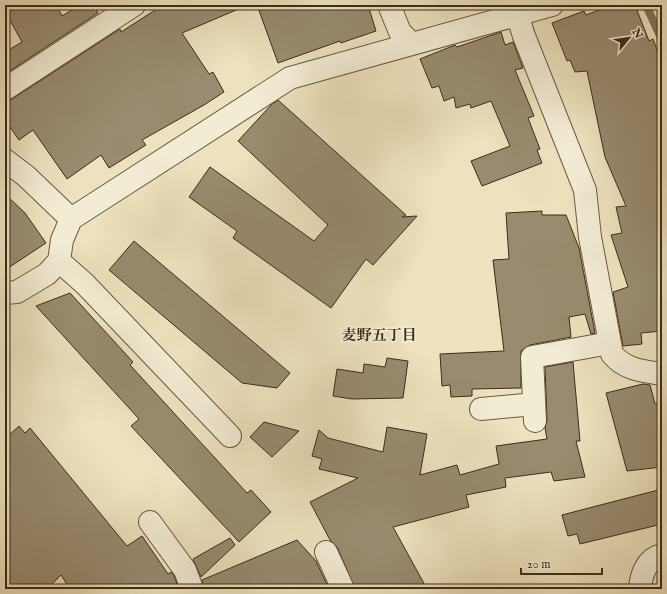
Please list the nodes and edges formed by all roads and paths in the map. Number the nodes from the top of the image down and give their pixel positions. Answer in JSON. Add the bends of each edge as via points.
{"nodes":[{"id":1,"x":134,"y":5,"type":"edge"},
{"id":2,"x":389,"y":5,"type":"edge"},
{"id":3,"x":552,"y":5,"type":"edge"},
{"id":4,"x":517,"y":14,"type":"junction"},
{"id":5,"x":411,"y":43,"type":"junction"},
{"id":6,"x":5,"y":89,"type":"edge"},
{"id":7,"x":5,"y":160,"type":"edge"},
{"id":8,"x":71,"y":218,"type":"junction"},
{"id":9,"x":58,"y":262,"type":"junction"},
{"id":10,"x":5,"y":293,"type":"edge"},
{"id":11,"x":610,"y":343,"type":"junction"},
{"id":12,"x":662,"y":374,"type":"edge"},
{"id":13,"x":481,"y":409,"type":"dead end"},
{"id":14,"x":230,"y":436,"type":"dead end"},
{"id":15,"x":150,"y":522,"type":"dead end"},
{"id":16,"x":326,"y":552,"type":"dead end"},
{"id":17,"x":662,"y":555,"type":"edge"},
{"id":18,"x":192,"y":589,"type":"edge"},
{"id":19,"x":343,"y":589,"type":"edge"},
{"id":20,"x":640,"y":589,"type":"edge"}],
"edges":[{"from":1,"to":6,"type":"street"},
{"from":2,"to":5,"type":"street","via":[[400,32]]},
{"from":3,"to":4,"type":"street"},
{"from":4,"to":5,"type":"street"},
{"from":4,"to":11,"type":"street","via":[[584,190]]},
{"from":5,"to":8,"type":"street","via":[[290,78]]},
{"from":7,"to":8,"type":"street"},
{"from":8,"to":9,"type":"street","via":[[62,240]]},
{"from":9,"to":10,"type":"street","via":[[47,274],[17,292]]},
{"from":9,"to":14,"type":"street","via":[[85,284]]},
{"from":11,"to":12,"type":"street","via":[[612,354],[625,366]]},
{"from":11,"to":13,"type":"street","via":[[532,357],[534,413]]},
{"from":15,"to":18,"type":"street","via":[[185,570]]},
{"from":16,"to":19,"type":"street"},
{"from":17,"to":20,"type":"street","via":[[641,574]]}]}
